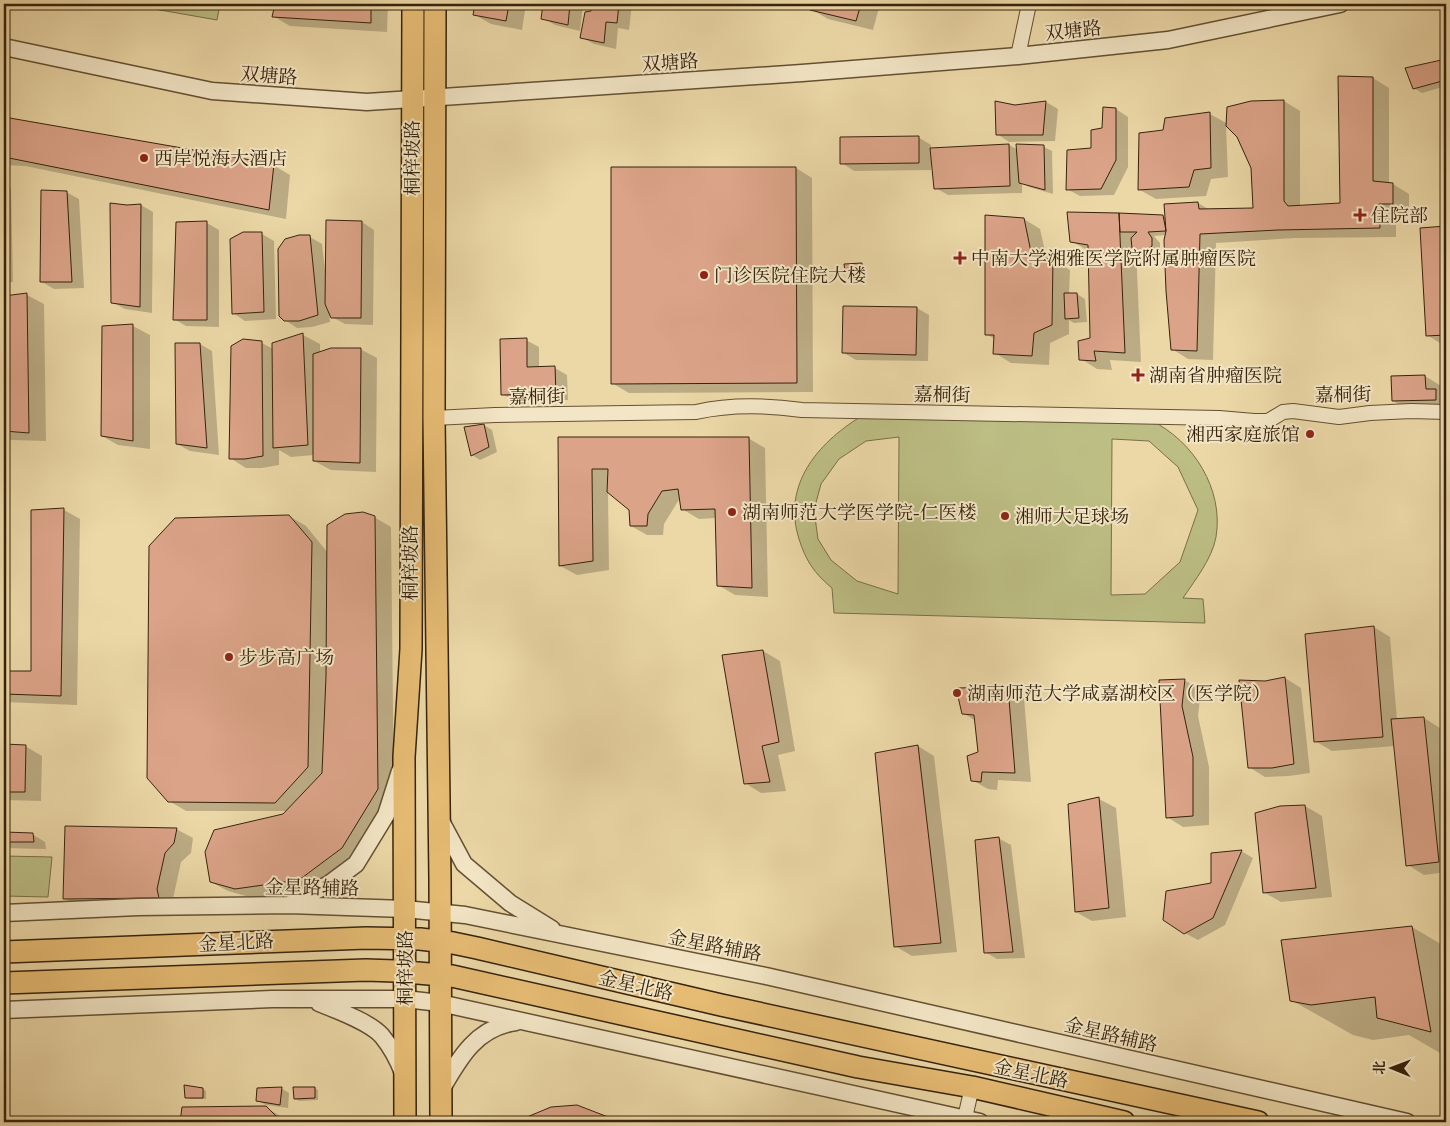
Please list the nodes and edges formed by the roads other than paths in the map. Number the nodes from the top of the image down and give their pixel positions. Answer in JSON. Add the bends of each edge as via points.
{"nodes":[{"id":1,"x":413,"y":4,"type":"edge"},
{"id":2,"x":435,"y":4,"type":"edge"},
{"id":3,"x":1029,"y":4,"type":"edge"},
{"id":4,"x":1340,"y":4,"type":"edge"},
{"id":5,"x":4,"y":47,"type":"edge"},
{"id":6,"x":1018,"y":56,"type":"junction"},
{"id":7,"x":436,"y":97,"type":"junction"},
{"id":8,"x":412,"y":98,"type":"junction"},
{"id":9,"x":1446,"y":412,"type":"edge"},
{"id":10,"x":434,"y":418,"type":"junction"},
{"id":11,"x":404,"y":757,"type":"junction"},
{"id":12,"x":439,"y":818,"type":"junction"},
{"id":13,"x":289,"y":906,"type":"junction"},
{"id":14,"x":405,"y":909,"type":"junction"},
{"id":15,"x":440,"y":912,"type":"junction"},
{"id":16,"x":4,"y":913,"type":"edge"},
{"id":17,"x":560,"y":934,"type":"junction"},
{"id":18,"x":405,"y":938,"type":"junction"},
{"id":19,"x":440,"y":942,"type":"junction"},
{"id":20,"x":4,"y":952,"type":"edge"},
{"id":21,"x":405,"y":972,"type":"junction"},
{"id":22,"x":440,"y":975,"type":"junction"},
{"id":23,"x":4,"y":982,"type":"edge"},
{"id":24,"x":310,"y":999,"type":"junction"},
{"id":25,"x":405,"y":999,"type":"junction"},
{"id":26,"x":440,"y":1003,"type":"junction"},
{"id":27,"x":4,"y":1010,"type":"edge"},
{"id":28,"x":524,"y":1021,"type":"junction"},
{"id":29,"x":405,"y":1077,"type":"junction"},
{"id":30,"x":972,"y":1087,"type":"junction"},
{"id":31,"x":440,"y":1092,"type":"junction"},
{"id":32,"x":970,"y":1121,"type":"edge"},
{"id":33,"x":405,"y":1122,"type":"edge"},
{"id":34,"x":441,"y":1122,"type":"edge"},
{"id":35,"x":1124,"y":1122,"type":"edge"},
{"id":36,"x":1258,"y":1122,"type":"edge"},
{"id":37,"x":1407,"y":1122,"type":"edge"}],
"edges":[{"from":1,"to":8,"type":"main road","name":"桐梓坡路"},
{"from":2,"to":7,"type":"main road","name":"桐梓坡路"},
{"from":3,"to":6,"type":"street"},
{"from":4,"to":6,"type":"street","name":"双塘路","via":[[1168,40]]},
{"from":5,"to":8,"type":"street","name":"双塘路","via":[[212,91],[367,102]]},
{"from":6,"to":7,"type":"street","name":"双塘路"},
{"from":7,"to":8,"type":"street","name":"双塘路"},
{"from":7,"to":10,"type":"main road","name":"桐梓坡路"},
{"from":8,"to":11,"type":"main road","name":"桐梓坡路","via":[[411,649]]},
{"from":9,"to":10,"type":"street","name":"嘉桐街","via":[[1411,411],[1339,417],[1293,411],[1283,412],[1268,421],[1254,422],[1219,418],[720,406],[696,412]]},
{"from":10,"to":12,"type":"main road","name":"桐梓坡路"},
{"from":11,"to":13,"type":"street","via":[[386,815],[356,864],[330,884]]},
{"from":11,"to":14,"type":"main road","name":"桐梓坡路"},
{"from":12,"to":15,"type":"main road","name":"桐梓坡路"},
{"from":12,"to":17,"type":"street","via":[[464,864],[510,903]]},
{"from":13,"to":14,"type":"street","name":"金星路辅路"},
{"from":13,"to":16,"type":"street","name":"金星路辅路","via":[[138,907]]},
{"from":14,"to":15,"type":"street","name":"金星路辅路"},
{"from":14,"to":18,"type":"main road","name":"桐梓坡路"},
{"from":15,"to":17,"type":"street","name":"金星路辅路"},
{"from":15,"to":19,"type":"main road","name":"桐梓坡路"},
{"from":17,"to":37,"type":"street","name":"金星路辅路","via":[[776,978]]},
{"from":18,"to":19,"type":"main road","name":"金星北路"},
{"from":18,"to":20,"type":"main road","name":"金星北路","via":[[273,940]]},
{"from":18,"to":21,"type":"main road","name":"桐梓坡路"},
{"from":19,"to":22,"type":"main road","name":"桐梓坡路"},
{"from":19,"to":36,"type":"main road","name":"金星北路"},
{"from":21,"to":22,"type":"main road","name":"金星北路"},
{"from":21,"to":23,"type":"main road","name":"金星北路","via":[[366,970]]},
{"from":21,"to":25,"type":"main road","name":"桐梓坡路"},
{"from":22,"to":26,"type":"main road","name":"桐梓坡路"},
{"from":22,"to":30,"type":"main road","name":"金星北路","via":[[858,1067]]},
{"from":24,"to":25,"type":"street"},
{"from":24,"to":27,"type":"street"},
{"from":24,"to":29,"type":"street","via":[[353,1016],[381,1034]]},
{"from":25,"to":26,"type":"street"},
{"from":25,"to":29,"type":"main road","name":"桐梓坡路"},
{"from":26,"to":28,"type":"street"},
{"from":26,"to":31,"type":"main road","name":"桐梓坡路"},
{"from":28,"to":31,"type":"street","via":[[501,1024],[482,1035],[460,1057]]},
{"from":28,"to":32,"type":"street"},
{"from":29,"to":33,"type":"main road","name":"桐梓坡路"},
{"from":30,"to":32,"type":"street"},
{"from":30,"to":35,"type":"main road","name":"金星北路"},
{"from":31,"to":34,"type":"main road","name":"桐梓坡路"}]}
